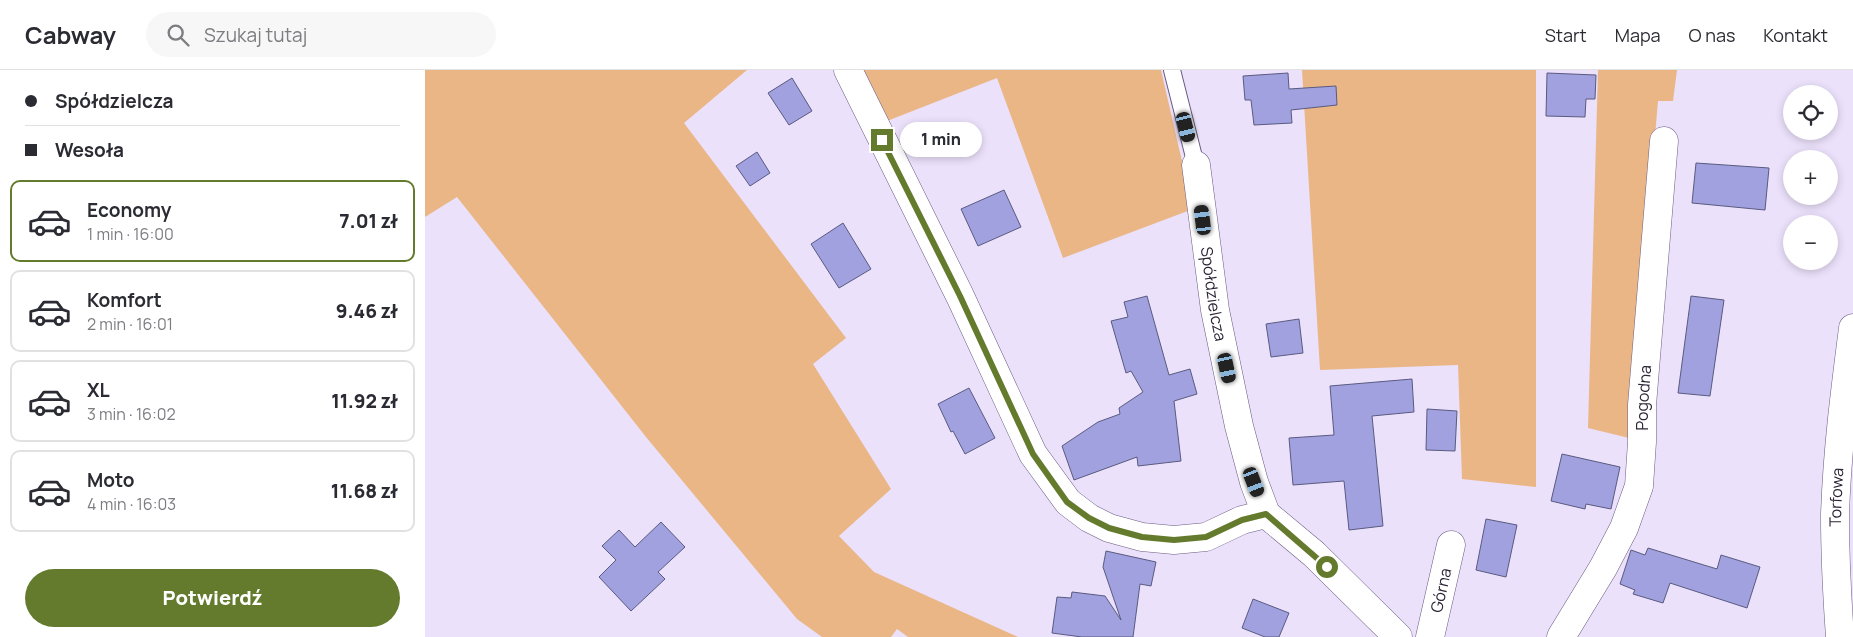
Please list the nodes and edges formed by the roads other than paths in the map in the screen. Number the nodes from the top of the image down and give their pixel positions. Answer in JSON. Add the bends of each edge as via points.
{"nodes":[{"id":1,"x":848,"y":70,"type":"edge"},
{"id":2,"x":1172,"y":70,"type":"edge"},
{"id":3,"x":1664,"y":141,"type":"dead end"},
{"id":4,"x":1196,"y":165,"type":"joint"},
{"id":5,"x":1853,"y":328,"type":"edge"},
{"id":6,"x":1266,"y":514,"type":"junction"},
{"id":7,"x":1451,"y":545,"type":"dead end"},
{"id":8,"x":1398,"y":637,"type":"edge"},
{"id":9,"x":1429,"y":637,"type":"edge"},
{"id":10,"x":1561,"y":637,"type":"edge"},
{"id":11,"x":1840,"y":637,"type":"edge"}],
"edges":[{"from":1,"to":6,"type":"street","via":[[960,296],[1033,454],[1067,502],[1109,528],[1142,537],[1174,540],[1206,537],[1242,520]]},
{"from":2,"to":4,"type":"lane","name":"Spółdzielcza"},
{"from":3,"to":10,"type":"street","name":"Pogodna","via":[[1642,405],[1639,486],[1624,528]]},
{"from":4,"to":6,"type":"street","name":"Spółdzielcza","via":[[1215,310],[1239,426]]},
{"from":5,"to":11,"type":"street","name":"Torfowa","via":[[1842,410],[1835,512]]},
{"from":6,"to":8,"type":"street","name":"Spółdzielcza","via":[[1327,567]]},
{"from":7,"to":9,"type":"street","name":"Górna"}]}
